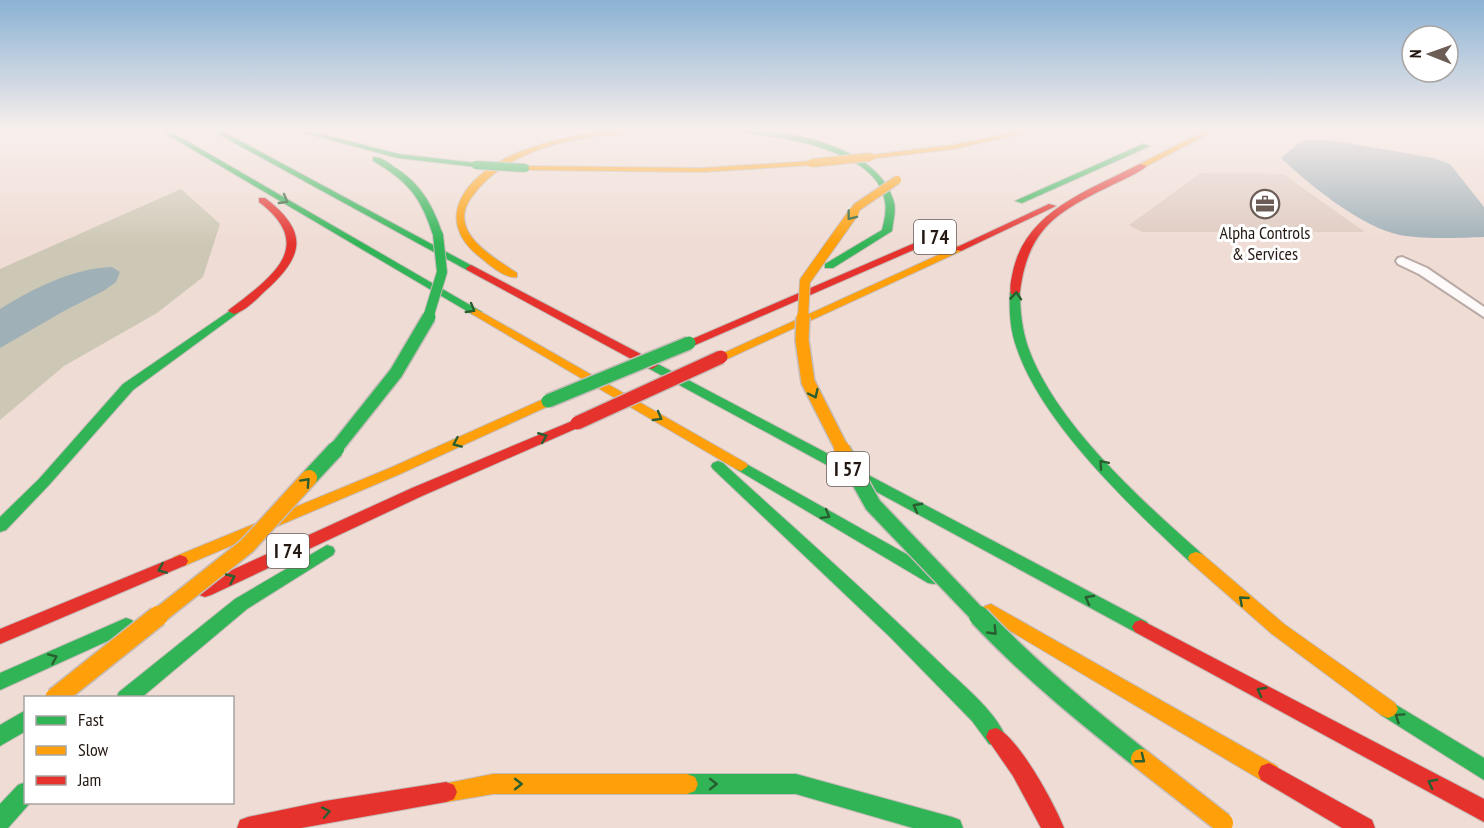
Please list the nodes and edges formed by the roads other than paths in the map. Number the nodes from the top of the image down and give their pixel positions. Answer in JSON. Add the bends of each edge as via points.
{"nodes":[{"id":1,"x":219,"y":168,"type":"edge"},
{"id":2,"x":227,"y":168,"type":"edge"},
{"id":3,"x":284,"y":168,"type":"edge"},
{"id":4,"x":392,"y":168,"type":"edge"},
{"id":5,"x":496,"y":168,"type":"edge"},
{"id":6,"x":519,"y":168,"type":"edge"},
{"id":7,"x":739,"y":168,"type":"edge"},
{"id":8,"x":864,"y":168,"type":"edge"},
{"id":9,"x":1095,"y":168,"type":"edge"},
{"id":10,"x":1139,"y":168,"type":"edge"},
{"id":11,"x":1140,"y":168,"type":"edge"},
{"id":12,"x":901,"y":177,"type":"dead end"},
{"id":13,"x":1005,"y":207,"type":"dead end"},
{"id":14,"x":940,"y":235,"type":"dead end"},
{"id":15,"x":1402,"y":261,"type":"dead end"},
{"id":16,"x":1484,"y":313,"type":"edge"},
{"id":17,"x":577,"y":325,"type":"junction"},
{"id":18,"x":722,"y":329,"type":"junction"},
{"id":19,"x":679,"y":429,"type":"junction"},
{"id":20,"x":513,"y":450,"type":"junction"},
{"id":21,"x":0,"y":526,"type":"edge"},
{"id":22,"x":0,"y":637,"type":"edge"},
{"id":23,"x":0,"y":682,"type":"edge"},
{"id":24,"x":58,"y":696,"type":"edge"},
{"id":25,"x":128,"y":696,"type":"edge"},
{"id":26,"x":24,"y":720,"type":"edge"},
{"id":27,"x":0,"y":737,"type":"edge"},
{"id":28,"x":1484,"y":771,"type":"edge"},
{"id":29,"x":24,"y":794,"type":"edge"},
{"id":30,"x":1484,"y":811,"type":"edge"},
{"id":31,"x":0,"y":820,"type":"edge"},
{"id":32,"x":1226,"y":826,"type":"edge"},
{"id":33,"x":248,"y":828,"type":"edge"},
{"id":34,"x":952,"y":828,"type":"edge"},
{"id":35,"x":1053,"y":828,"type":"edge"},
{"id":36,"x":1364,"y":828,"type":"edge"}],
"edges":[{"from":1,"to":21,"type":"highway","via":[[283,219],[293,240],[287,260],[262,289],[127,388]]},
{"from":2,"to":19,"type":"highway","number":"I 57","one_way":true},
{"from":3,"to":17,"type":"highway","number":"I 57"},
{"from":24,"to":4,"type":"highway","one_way":true,"bridge":true,"via":[[247,546],[338,447],[396,373],[427,322],[442,272],[431,210],[418,188]]},
{"from":5,"to":17,"type":"highway","via":[[464,198],[459,212],[463,233]]},
{"from":6,"to":7,"type":"highway","bridge":true},
{"from":8,"to":18,"type":"highway","via":[[879,181],[889,200],[888,231]]},
{"from":9,"to":13,"type":"highway"},
{"from":20,"to":10,"type":"highway","number":"I 74","one_way":true,"bridge":true},
{"from":28,"to":11,"type":"highway","one_way":true,"via":[[1357,689],[1253,609],[1182,547],[1085,443],[1051,399],[1030,363],[1017,329],[1015,304],[1019,270],[1031,237],[1054,214]]},
{"from":12,"to":32,"type":"highway","one_way":true,"bridge":true,"via":[[857,207],[805,281],[802,340],[808,382],[829,426],[873,505],[1014,653],[1069,702]]},
{"from":14,"to":18,"type":"highway","number":"I 74"},
{"from":15,"to":16,"type":"street"},
{"from":30,"to":17,"type":"highway","number":"I 57","one_way":true},
{"from":18,"to":22,"type":"highway","number":"I 74","one_way":true,"bridge":true},
{"from":19,"to":35,"type":"highway","via":[[979,715],[1021,769]]},
{"from":19,"to":36,"type":"highway","number":"I 57","one_way":true},
{"from":23,"to":20,"type":"highway","number":"I 74","one_way":true},
{"from":20,"to":25,"type":"highway","via":[[355,534],[241,604]]},
{"from":26,"to":27,"type":"highway"},
{"from":29,"to":31,"type":"highway"},
{"from":33,"to":34,"type":"highway","one_way":true,"via":[[493,784],[796,784]]}]}
